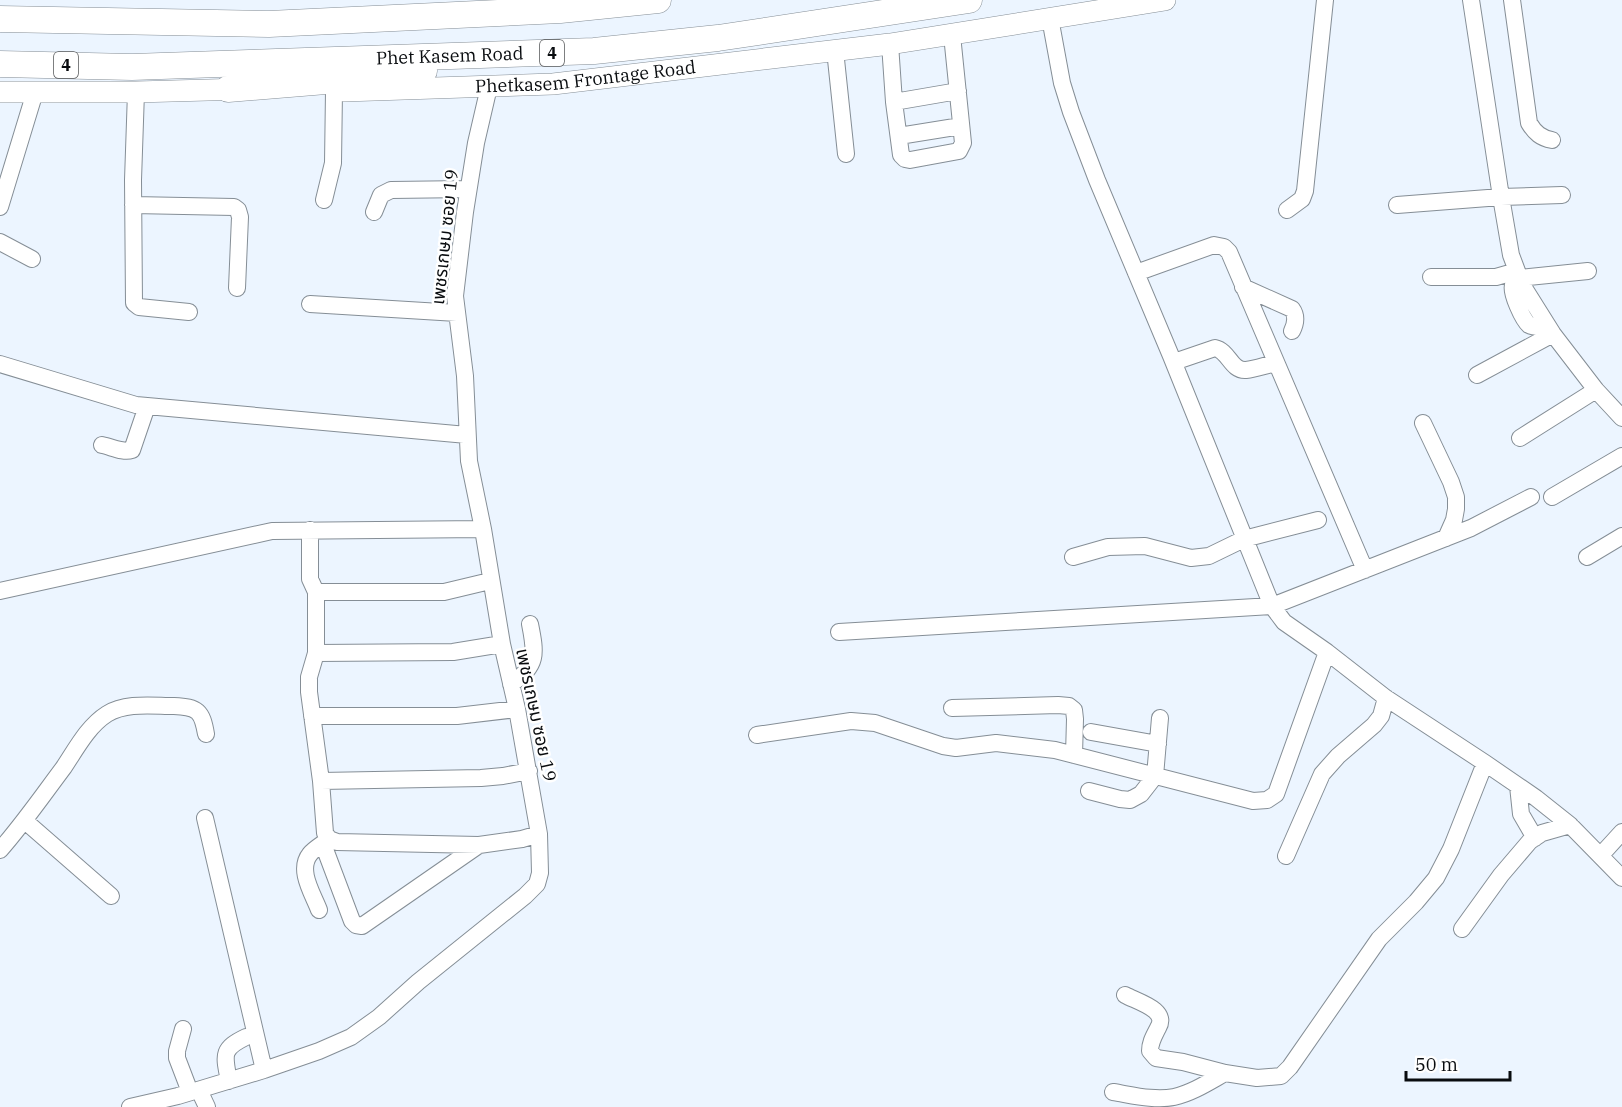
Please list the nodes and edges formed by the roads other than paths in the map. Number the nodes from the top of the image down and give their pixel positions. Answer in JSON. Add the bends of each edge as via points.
{"nodes":[{"id":1,"x":658,"y":0,"type":"edge"},
{"id":2,"x":969,"y":0,"type":"edge"},
{"id":3,"x":1165,"y":0,"type":"edge"},
{"id":4,"x":1325,"y":0,"type":"edge"},
{"id":5,"x":1471,"y":0,"type":"edge"},
{"id":6,"x":1512,"y":0,"type":"edge"},
{"id":7,"x":1050,"y":18,"type":"junction"},
{"id":8,"x":0,"y":19,"type":"edge"},
{"id":9,"x":952,"y":34,"type":"junction"},
{"id":10,"x":890,"y":44,"type":"junction"},
{"id":11,"x":835,"y":50,"type":"junction"},
{"id":12,"x":594,"y":51,"type":"junction"},
{"id":13,"x":0,"y":64,"type":"edge"},
{"id":14,"x":489,"y":87,"type":"junction"},
{"id":15,"x":228,"y":89,"type":"junction"},
{"id":16,"x":334,"y":91,"type":"junction"},
{"id":17,"x":958,"y":91,"type":"junction"},
{"id":18,"x":0,"y":92,"type":"edge"},
{"id":19,"x":35,"y":92,"type":"junction"},
{"id":20,"x":136,"y":92,"type":"junction"},
{"id":21,"x":894,"y":102,"type":"junction"},
{"id":22,"x":962,"y":126,"type":"junction"},
{"id":23,"x":898,"y":136,"type":"junction"},
{"id":24,"x":1552,"y":140,"type":"dead end"},
{"id":25,"x":846,"y":154,"type":"dead end"},
{"id":26,"x":468,"y":189,"type":"junction"},
{"id":27,"x":1562,"y":195,"type":"dead end"},
{"id":28,"x":1501,"y":197,"type":"junction"},
{"id":29,"x":324,"y":200,"type":"dead end"},
{"id":30,"x":133,"y":205,"type":"junction"},
{"id":31,"x":1397,"y":205,"type":"dead end"},
{"id":32,"x":0,"y":207,"type":"edge"},
{"id":33,"x":1287,"y":210,"type":"dead end"},
{"id":34,"x":374,"y":212,"type":"dead end"},
{"id":35,"x":0,"y":242,"type":"edge"},
{"id":36,"x":32,"y":259,"type":"dead end"},
{"id":37,"x":1588,"y":272,"type":"dead end"},
{"id":38,"x":1136,"y":273,"type":"junction"},
{"id":39,"x":1518,"y":275,"type":"junction"},
{"id":40,"x":1431,"y":277,"type":"dead end"},
{"id":41,"x":1243,"y":287,"type":"junction"},
{"id":42,"x":237,"y":288,"type":"dead end"},
{"id":43,"x":310,"y":304,"type":"dead end"},
{"id":44,"x":189,"y":312,"type":"dead end"},
{"id":45,"x":457,"y":313,"type":"junction"},
{"id":46,"x":1292,"y":331,"type":"dead end"},
{"id":47,"x":1550,"y":331,"type":"junction"},
{"id":48,"x":1174,"y":362,"type":"junction"},
{"id":49,"x":1276,"y":363,"type":"junction"},
{"id":50,"x":0,"y":364,"type":"edge"},
{"id":51,"x":1477,"y":375,"type":"dead end"},
{"id":52,"x":1596,"y":390,"type":"junction"},
{"id":53,"x":147,"y":406,"type":"junction"},
{"id":54,"x":1622,"y":418,"type":"edge"},
{"id":55,"x":1423,"y":423,"type":"dead end"},
{"id":56,"x":467,"y":435,"type":"junction"},
{"id":57,"x":1520,"y":438,"type":"dead end"},
{"id":58,"x":102,"y":445,"type":"dead end"},
{"id":59,"x":1622,"y":456,"type":"edge"},
{"id":60,"x":1531,"y":497,"type":"dead end"},
{"id":61,"x":1552,"y":497,"type":"dead end"},
{"id":62,"x":1318,"y":520,"type":"dead end"},
{"id":63,"x":483,"y":529,"type":"junction"},
{"id":64,"x":310,"y":530,"type":"junction"},
{"id":65,"x":1622,"y":536,"type":"edge"},
{"id":66,"x":1446,"y":538,"type":"junction"},
{"id":67,"x":1244,"y":539,"type":"junction"},
{"id":68,"x":1073,"y":557,"type":"dead end"},
{"id":69,"x":1587,"y":557,"type":"dead end"},
{"id":70,"x":1365,"y":570,"type":"junction"},
{"id":71,"x":490,"y":582,"type":"junction"},
{"id":72,"x":0,"y":591,"type":"edge"},
{"id":73,"x":316,"y":592,"type":"junction"},
{"id":74,"x":1272,"y":606,"type":"junction"},
{"id":75,"x":530,"y":624,"type":"dead end"},
{"id":76,"x":839,"y":633,"type":"dead end"},
{"id":77,"x":502,"y":644,"type":"junction"},
{"id":78,"x":1327,"y":652,"type":"junction"},
{"id":79,"x":316,"y":653,"type":"junction"},
{"id":80,"x":512,"y":684,"type":"junction"},
{"id":81,"x":1386,"y":698,"type":"junction"},
{"id":82,"x":952,"y":708,"type":"dead end"},
{"id":83,"x":517,"y":709,"type":"junction"},
{"id":84,"x":312,"y":717,"type":"junction"},
{"id":85,"x":1160,"y":718,"type":"dead end"},
{"id":86,"x":1091,"y":732,"type":"dead end"},
{"id":87,"x":206,"y":734,"type":"dead end"},
{"id":88,"x":757,"y":735,"type":"dead end"},
{"id":89,"x":1158,"y":744,"type":"junction"},
{"id":90,"x":1074,"y":755,"type":"junction"},
{"id":91,"x":1485,"y":763,"type":"junction"},
{"id":92,"x":529,"y":771,"type":"junction"},
{"id":93,"x":1155,"y":776,"type":"junction"},
{"id":94,"x":321,"y":781,"type":"junction"},
{"id":95,"x":1518,"y":786,"type":"junction"},
{"id":96,"x":1089,"y":791,"type":"dead end"},
{"id":97,"x":205,"y":818,"type":"dead end"},
{"id":98,"x":25,"y":821,"type":"junction"},
{"id":99,"x":1570,"y":825,"type":"junction"},
{"id":100,"x":1622,"y":831,"type":"edge"},
{"id":101,"x":539,"y":834,"type":"junction"},
{"id":102,"x":1534,"y":838,"type":"junction"},
{"id":103,"x":326,"y":842,"type":"junction"},
{"id":104,"x":479,"y":845,"type":"junction"},
{"id":105,"x":0,"y":850,"type":"edge"},
{"id":106,"x":1601,"y":855,"type":"junction"},
{"id":107,"x":1286,"y":856,"type":"dead end"},
{"id":108,"x":1619,"y":868,"type":"edge"},
{"id":109,"x":111,"y":896,"type":"dead end"},
{"id":110,"x":319,"y":910,"type":"dead end"},
{"id":111,"x":1462,"y":929,"type":"dead end"},
{"id":112,"x":1125,"y":995,"type":"dead end"},
{"id":113,"x":183,"y":1029,"type":"dead end"},
{"id":114,"x":246,"y":1037,"type":"dead end"},
{"id":115,"x":264,"y":1070,"type":"junction"},
{"id":116,"x":1226,"y":1073,"type":"junction"},
{"id":117,"x":229,"y":1081,"type":"junction"},
{"id":118,"x":194,"y":1091,"type":"junction"},
{"id":119,"x":1113,"y":1092,"type":"dead end"},
{"id":120,"x":130,"y":1107,"type":"edge"},
{"id":121,"x":207,"y":1107,"type":"edge"}],
"edges":[{"from":1,"to":8,"type":"highway","via":[[560,10],[269,24]]},
{"from":2,"to":12,"type":"highway","name":"Phet Kasem Road","number":"4","via":[[729,36]]},
{"from":3,"to":7,"type":"main road","name":"Phetkasem Frontage Road","number":"4"},
{"from":4,"to":33,"type":"street","via":[[1305,191],[1302,199]]},
{"from":5,"to":28,"type":"street"},
{"from":6,"to":24,"type":"street","via":[[1529,123],[1538,135]]},
{"from":7,"to":9,"type":"main road","name":"Phetkasem Frontage Road","number":"4"},
{"from":7,"to":38,"type":"street","via":[[1071,112]]},
{"from":9,"to":10,"type":"main road","name":"Phetkasem Frontage Road","number":"4"},
{"from":9,"to":17,"type":"street"},
{"from":10,"to":11,"type":"main road","name":"Phetkasem Frontage Road","number":"4"},
{"from":10,"to":21,"type":"street"},
{"from":11,"to":14,"type":"main road","name":"Phetkasem Frontage Road","number":"4","via":[[553,84]]},
{"from":11,"to":25,"type":"street"},
{"from":12,"to":13,"type":"highway","name":"Phet Kasem Road","number":"4","via":[[132,67]]},
{"from":12,"to":15,"type":"highway","via":[[374,77]]},
{"from":14,"to":16,"type":"main road","name":"Phetkasem Frontage Road","number":"4"},
{"from":14,"to":26,"type":"street","name":"เพชรเกษม ซอย 19"},
{"from":15,"to":16,"type":"main road","name":"Phetkasem Frontage Road","number":"4"},
{"from":15,"to":20,"type":"main road","name":"Phetkasem Frontage Road","number":"4"},
{"from":16,"to":29,"type":"street","via":[[333,163]]},
{"from":17,"to":21,"type":"street"},
{"from":17,"to":22,"type":"street"},
{"from":18,"to":19,"type":"main road","name":"Phetkasem Frontage Road","number":"4"},
{"from":19,"to":20,"type":"main road","name":"Phetkasem Frontage Road","number":"4"},
{"from":19,"to":32,"type":"street"},
{"from":20,"to":30,"type":"street"},
{"from":21,"to":23,"type":"street"},
{"from":22,"to":23,"type":"street"},
{"from":22,"to":23,"type":"street","via":[[963,143],[959,151],[910,160],[901,155]]},
{"from":26,"to":34,"type":"street","via":[[390,190],[381,195]]},
{"from":26,"to":45,"type":"street","name":"เพชรเกษม ซอย 19","via":[[456,283]]},
{"from":27,"to":28,"type":"street"},
{"from":28,"to":31,"type":"street"},
{"from":28,"to":39,"type":"street"},
{"from":30,"to":42,"type":"street","via":[[238,210]]},
{"from":30,"to":44,"type":"street","via":[[134,303],[138,307]]},
{"from":35,"to":36,"type":"street"},
{"from":37,"to":39,"type":"street"},
{"from":38,"to":41,"type":"street","via":[[1214,244],[1229,252]]},
{"from":38,"to":48,"type":"street"},
{"from":39,"to":40,"type":"street"},
{"from":39,"to":47,"type":"street"},
{"from":41,"to":46,"type":"street","via":[[1292,309],[1296,321]]},
{"from":41,"to":49,"type":"street"},
{"from":43,"to":45,"type":"street"},
{"from":45,"to":56,"type":"street","name":"เพชรเกษม ซอย 19"},
{"from":47,"to":51,"type":"street"},
{"from":47,"to":52,"type":"street"},
{"from":48,"to":49,"type":"street","via":[[1215,348],[1240,369]]},
{"from":48,"to":67,"type":"street"},
{"from":49,"to":70,"type":"street"},
{"from":50,"to":53,"type":"street"},
{"from":52,"to":54,"type":"street"},
{"from":52,"to":57,"type":"street"},
{"from":53,"to":56,"type":"street"},
{"from":53,"to":58,"type":"street","via":[[132,450]]},
{"from":55,"to":66,"type":"street","via":[[1456,497],[1454,520]]},
{"from":56,"to":63,"type":"street","name":"เพชรเกษม ซอย 19"},
{"from":59,"to":61,"type":"street"},
{"from":60,"to":66,"type":"street"},
{"from":62,"to":67,"type":"street"},
{"from":63,"to":64,"type":"street"},
{"from":63,"to":71,"type":"street","name":"เพชรเกษม ซอย 19"},
{"from":64,"to":72,"type":"street","via":[[272,531]]},
{"from":64,"to":73,"type":"street","via":[[310,579]]},
{"from":65,"to":69,"type":"street"},
{"from":66,"to":70,"type":"street"},
{"from":67,"to":68,"type":"street","via":[[1209,556],[1191,558],[1145,546],[1108,547]]},
{"from":67,"to":74,"type":"street"},
{"from":70,"to":74,"type":"street"},
{"from":71,"to":73,"type":"street","via":[[444,592]]},
{"from":71,"to":77,"type":"street","name":"เพชรเกษม ซอย 19"},
{"from":73,"to":79,"type":"street"},
{"from":74,"to":76,"type":"street"},
{"from":74,"to":78,"type":"street","via":[[1284,622]]},
{"from":75,"to":80,"type":"street","via":[[533,657],[525,675]]},
{"from":77,"to":79,"type":"street","via":[[453,652]]},
{"from":77,"to":80,"type":"street","name":"เพชรเกษม ซอย 19"},
{"from":78,"to":81,"type":"street"},
{"from":78,"to":93,"type":"street","via":[[1276,794],[1267,800],[1253,801]]},
{"from":79,"to":84,"type":"street","via":[[309,677]]},
{"from":80,"to":83,"type":"street","name":"เพชรเกษม ซอย 19"},
{"from":81,"to":91,"type":"street"},
{"from":81,"to":107,"type":"street","via":[[1374,725],[1322,774]]},
{"from":82,"to":90,"type":"street","via":[[1068,706],[1074,710]]},
{"from":83,"to":84,"type":"street","via":[[457,716]]},
{"from":83,"to":92,"type":"street","name":"เพชรเกษม ซอย 19"},
{"from":84,"to":94,"type":"street"},
{"from":85,"to":89,"type":"street"},
{"from":86,"to":89,"type":"street"},
{"from":87,"to":98,"type":"street","via":[[201,713],[183,706],[139,706],[108,713],[93,726]]},
{"from":88,"to":90,"type":"street","via":[[851,720],[875,723],[943,746],[996,743]]},
{"from":89,"to":93,"type":"street"},
{"from":90,"to":93,"type":"street"},
{"from":91,"to":95,"type":"street"},
{"from":91,"to":116,"type":"street","via":[[1436,878],[1379,939],[1290,1067],[1281,1076],[1271,1078]]},
{"from":92,"to":94,"type":"street","via":[[481,778]]},
{"from":92,"to":101,"type":"street","name":"เพชรเกษม ซอย 19"},
{"from":93,"to":96,"type":"street","via":[[1141,794],[1130,800]]},
{"from":94,"to":103,"type":"street"},
{"from":95,"to":99,"type":"street"},
{"from":95,"to":102,"type":"street","via":[[1521,814]]},
{"from":97,"to":115,"type":"street"},
{"from":98,"to":105,"type":"street"},
{"from":98,"to":109,"type":"street"},
{"from":99,"to":102,"type":"street"},
{"from":99,"to":106,"type":"street"},
{"from":100,"to":106,"type":"street"},
{"from":101,"to":104,"type":"street"},
{"from":101,"to":115,"type":"street","name":"เพชรเกษม ซอย 19","via":[[540,873],[537,884],[525,896],[351,1037]]},
{"from":102,"to":111,"type":"street"},
{"from":103,"to":104,"type":"street"},
{"from":103,"to":104,"type":"street","via":[[352,921],[362,926]]},
{"from":103,"to":110,"type":"street","via":[[312,851],[305,863]]},
{"from":106,"to":108,"type":"street"},
{"from":112,"to":116,"type":"street","via":[[1156,1010],[1160,1016],[1161,1023],[1150,1043],[1156,1058]]},
{"from":113,"to":118,"type":"street","via":[[177,1058]]},
{"from":114,"to":117,"type":"street","via":[[232,1044],[226,1053]]},
{"from":115,"to":117,"type":"street","name":"เพชรเกษม ซอย 19"},
{"from":116,"to":119,"type":"street","via":[[1172,1098]]},
{"from":117,"to":118,"type":"street","name":"เพชรเกษม ซอย 19"},
{"from":118,"to":120,"type":"street","name":"เพชรเกษม ซอย 19"},
{"from":118,"to":121,"type":"street"}]}
